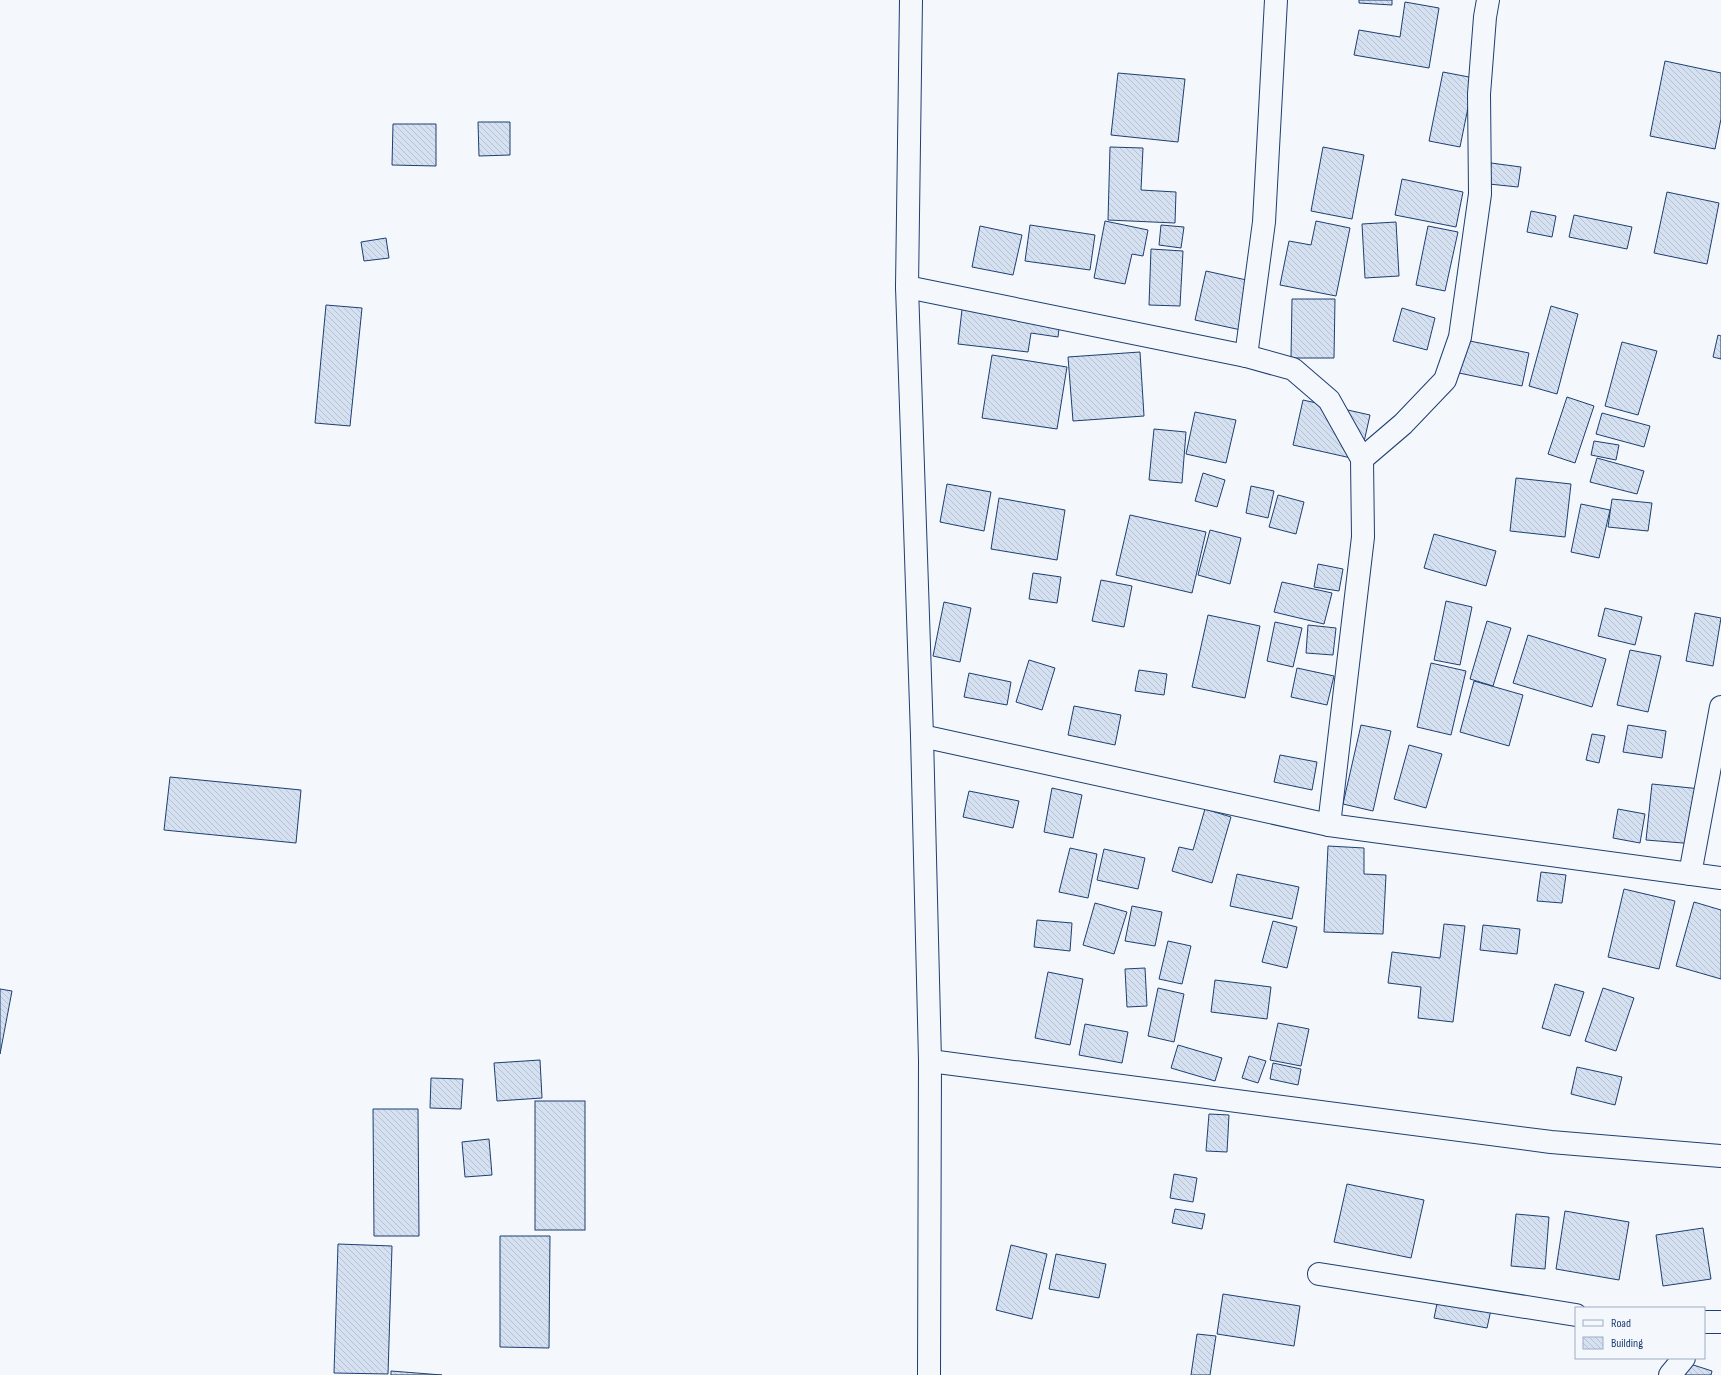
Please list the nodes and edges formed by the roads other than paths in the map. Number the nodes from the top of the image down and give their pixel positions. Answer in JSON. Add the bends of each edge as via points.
{"nodes":[{"id":1,"x":911,"y":0,"type":"edge"},
{"id":2,"x":1276,"y":0,"type":"edge"},
{"id":3,"x":1488,"y":0,"type":"edge"},
{"id":4,"x":907,"y":287,"type":"junction"},
{"id":5,"x":1246,"y":356,"type":"junction"},
{"id":6,"x":1362,"y":460,"type":"junction"},
{"id":7,"x":1721,"y":707,"type":"edge"},
{"id":8,"x":922,"y":736,"type":"junction"},
{"id":9,"x":1329,"y":825,"type":"junction"},
{"id":10,"x":1690,"y":874,"type":"junction"},
{"id":11,"x":1721,"y":878,"type":"edge"},
{"id":12,"x":930,"y":1061,"type":"junction"},
{"id":13,"x":1721,"y":1156,"type":"edge"},
{"id":14,"x":1319,"y":1274,"type":"dead end"},
{"id":15,"x":1575,"y":1315,"type":"edge"},
{"id":16,"x":1683,"y":1359,"type":"edge"},
{"id":17,"x":930,"y":1375,"type":"edge"},
{"id":18,"x":1670,"y":1375,"type":"edge"}],
"edges":[{"from":1,"to":4,"type":"street"},
{"from":2,"to":5,"type":"street","via":[[1264,222]]},
{"from":3,"to":6,"type":"street","via":[[1479,94],[1480,194],[1460,336],[1445,380],[1403,424]]},
{"from":4,"to":5,"type":"street"},
{"from":4,"to":8,"type":"street"},
{"from":5,"to":6,"type":"street","via":[[1294,369],[1330,400]]},
{"from":6,"to":9,"type":"street","via":[[1363,537]]},
{"from":7,"to":10,"type":"street"},
{"from":8,"to":9,"type":"street"},
{"from":8,"to":12,"type":"street"},
{"from":9,"to":10,"type":"street"},
{"from":10,"to":11,"type":"street"},
{"from":12,"to":13,"type":"street","via":[[1551,1142]]},
{"from":12,"to":17,"type":"street"},
{"from":14,"to":15,"type":"street"},
{"from":16,"to":18,"type":"street"}]}
